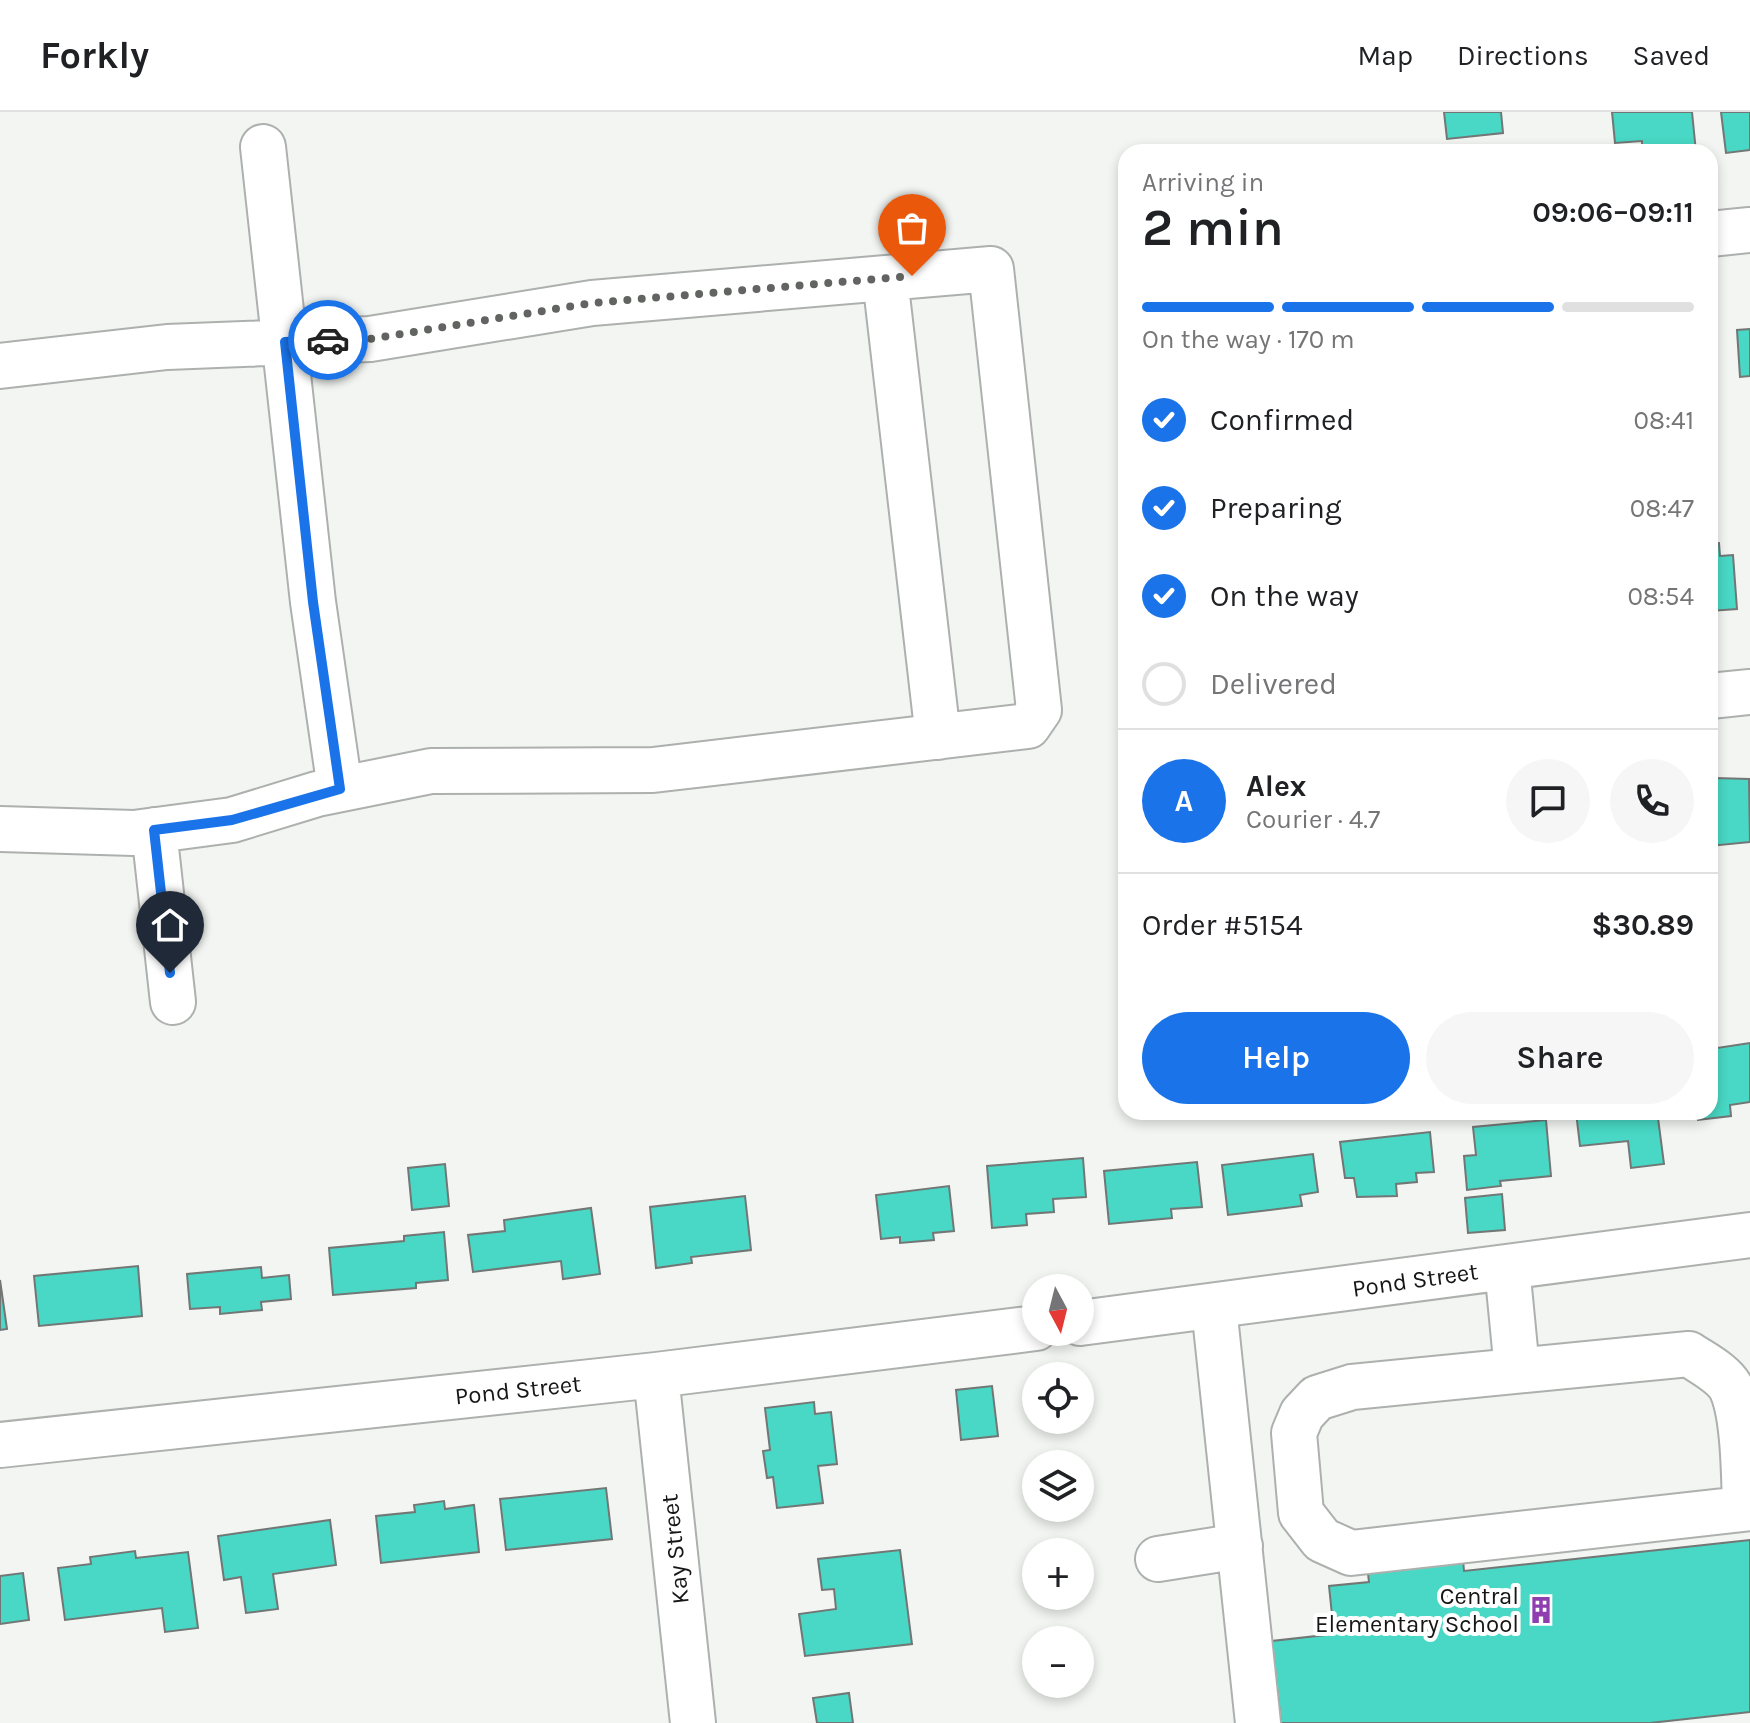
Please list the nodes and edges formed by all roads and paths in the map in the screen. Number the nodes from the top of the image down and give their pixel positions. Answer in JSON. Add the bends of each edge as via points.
{"nodes":[{"id":1,"x":263,"y":147,"type":"dead end"},
{"id":2,"x":1750,"y":230,"type":"edge"},
{"id":3,"x":1718,"y":233,"type":"edge"},
{"id":4,"x":885,"y":278,"type":"junction"},
{"id":5,"x":285,"y":342,"type":"junction"},
{"id":6,"x":0,"y":366,"type":"edge"},
{"id":7,"x":1750,"y":692,"type":"edge"},
{"id":8,"x":1718,"y":695,"type":"edge"},
{"id":9,"x":938,"y":737,"type":"junction"},
{"id":10,"x":340,"y":789,"type":"junction"},
{"id":11,"x":0,"y":829,"type":"edge"},
{"id":12,"x":154,"y":830,"type":"junction"},
{"id":13,"x":173,"y":1002,"type":"dead end"},
{"id":14,"x":1750,"y":1235,"type":"edge"},
{"id":15,"x":1507,"y":1267,"type":"junction"},
{"id":16,"x":1214,"y":1307,"type":"junction"},
{"id":17,"x":1094,"y":1321,"type":"edge"},
{"id":18,"x":1022,"y":1330,"type":"edge"},
{"id":19,"x":1517,"y":1370,"type":"junction"},
{"id":20,"x":656,"y":1375,"type":"junction"},
{"id":21,"x":0,"y":1445,"type":"edge"},
{"id":22,"x":1747,"y":1508,"type":"edge"},
{"id":23,"x":1240,"y":1546,"type":"junction"},
{"id":24,"x":1158,"y":1559,"type":"dead end"},
{"id":25,"x":693,"y":1723,"type":"edge"},
{"id":26,"x":1258,"y":1723,"type":"edge"}],
"edges":[{"from":1,"to":5,"type":"street"},
{"from":2,"to":3,"type":"street"},
{"from":4,"to":5,"type":"street","via":[[592,303],[370,339]]},
{"from":4,"to":9,"type":"street"},
{"from":4,"to":9,"type":"street","via":[[991,269],[1039,710],[1028,726]]},
{"from":5,"to":6,"type":"street","via":[[167,347]]},
{"from":5,"to":10,"type":"street"},
{"from":7,"to":8,"type":"street"},
{"from":9,"to":10,"type":"street","via":[[653,770],[431,771]]},
{"from":10,"to":12,"type":"street","via":[[232,820]]},
{"from":11,"to":12,"type":"street"},
{"from":12,"to":13,"type":"street"},
{"from":14,"to":15,"type":"street","name":"Pond Street"},
{"from":15,"to":16,"type":"street","name":"Pond Street"},
{"from":15,"to":19,"type":"street"},
{"from":16,"to":17,"type":"street","name":"Pond Street"},
{"from":16,"to":23,"type":"street"},
{"from":18,"to":20,"type":"street","name":"Pond Street"},
{"from":19,"to":22,"type":"street","via":[[1689,1354],[1731,1388]]},
{"from":19,"to":22,"type":"street","via":[[1352,1387],[1317,1398],[1294,1433],[1301,1513],[1322,1540],[1351,1553]]},
{"from":20,"to":21,"type":"street","name":"Pond Street"},
{"from":20,"to":25,"type":"street","name":"Kay Street"},
{"from":23,"to":24,"type":"street"},
{"from":23,"to":26,"type":"street"}]}
